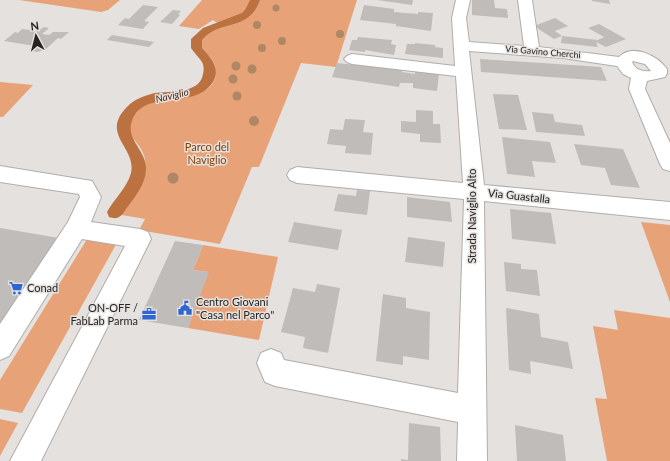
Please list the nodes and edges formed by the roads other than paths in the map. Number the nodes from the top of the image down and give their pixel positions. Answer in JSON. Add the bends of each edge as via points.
{"nodes":[{"id":1,"x":462,"y":0,"type":"edge"},
{"id":2,"x":526,"y":0,"type":"edge"},
{"id":3,"x":461,"y":46,"type":"junction"},
{"id":4,"x":532,"y":51,"type":"junction"},
{"id":5,"x":352,"y":59,"type":"dead end"},
{"id":6,"x":624,"y":62,"type":"junction"},
{"id":7,"x":463,"y":72,"type":"junction"},
{"id":8,"x":640,"y":75,"type":"junction"},
{"id":9,"x":670,"y":164,"type":"edge"},
{"id":10,"x":0,"y":174,"type":"edge"},
{"id":11,"x":297,"y":175,"type":"dead end"},
{"id":12,"x":474,"y":192,"type":"junction"},
{"id":13,"x":670,"y":212,"type":"edge"},
{"id":14,"x":76,"y":229,"type":"junction"},
{"id":15,"x":0,"y":347,"type":"edge"},
{"id":16,"x":271,"y":363,"type":"dead end"},
{"id":17,"x":472,"y":410,"type":"junction"},
{"id":18,"x":25,"y":461,"type":"edge"},
{"id":19,"x":472,"y":461,"type":"edge"}],
"edges":[{"from":1,"to":3,"type":"street","name":"Strada Naviglio Alto","via":[[459,18]]},
{"from":2,"to":4,"type":"street"},
{"from":3,"to":4,"type":"street","name":"Via Gavino Cherchi"},
{"from":3,"to":7,"type":"street","name":"Strada Naviglio Alto"},
{"from":4,"to":6,"type":"street","name":"Via Gavino Cherchi"},
{"from":5,"to":7,"type":"street"},
{"from":6,"to":8,"type":"street","via":[[627,68]]},
{"from":6,"to":8,"type":"street","via":[[632,56],[643,58],[652,55],[659,73]]},
{"from":7,"to":12,"type":"street","name":"Strada Naviglio Alto"},
{"from":8,"to":9,"type":"street","via":[[637,89]]},
{"from":10,"to":14,"type":"street","via":[[85,187],[91,197]]},
{"from":11,"to":12,"type":"street","name":"Via Guastalla"},
{"from":12,"to":13,"type":"street","name":"Via Guastalla"},
{"from":12,"to":17,"type":"street","name":"Strada Naviglio Alto"},
{"from":14,"to":15,"type":"street"},
{"from":14,"to":18,"type":"street","via":[[140,240]]},
{"from":16,"to":17,"type":"street","via":[[275,372]]},
{"from":17,"to":19,"type":"street","name":"Strada Naviglio Alto"}]}
